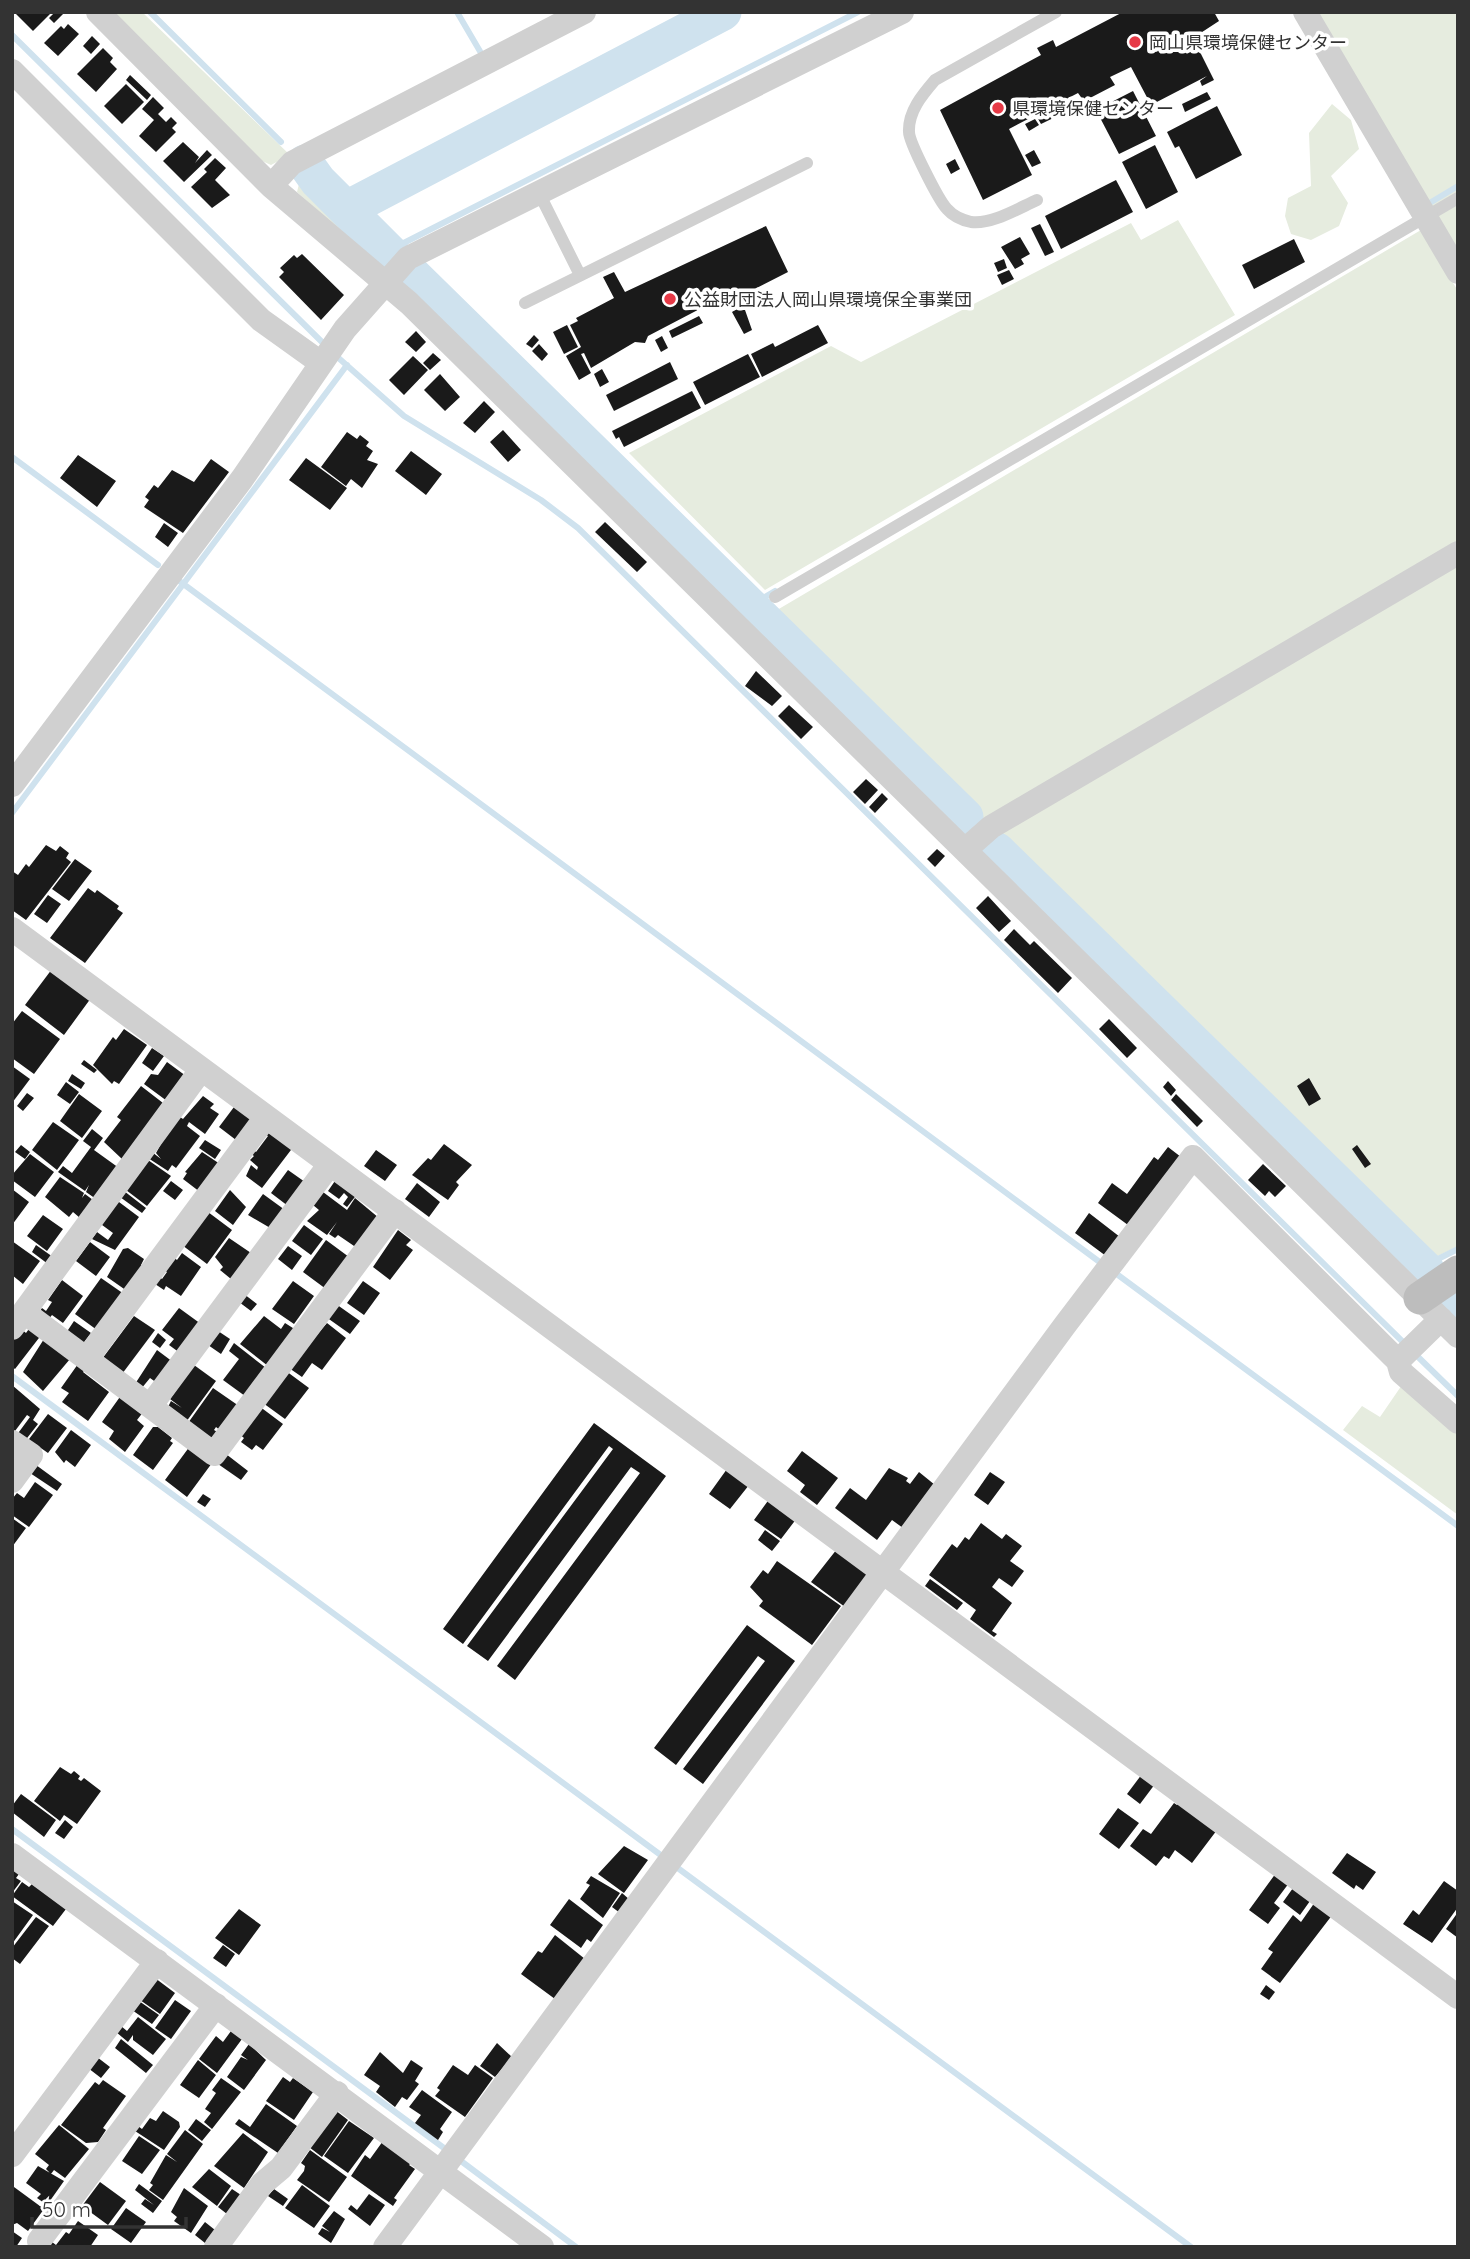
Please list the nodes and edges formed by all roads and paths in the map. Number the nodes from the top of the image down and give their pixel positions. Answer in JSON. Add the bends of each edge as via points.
{"nodes":[{"id":1,"x":97,"y":12,"type":"edge"},
{"id":2,"x":584,"y":12,"type":"edge"},
{"id":3,"x":902,"y":12,"type":"edge"},
{"id":4,"x":1056,"y":12,"type":"edge"},
{"id":5,"x":1304,"y":12,"type":"edge"},
{"id":6,"x":12,"y":71,"type":"edge"},
{"id":7,"x":807,"y":163,"type":"dead end"},
{"id":8,"x":271,"y":186,"type":"junction"},
{"id":9,"x":540,"y":195,"type":"junction"},
{"id":10,"x":1458,"y":198,"type":"edge"},
{"id":11,"x":1037,"y":200,"type":"dead end"},
{"id":12,"x":1425,"y":217,"type":"junction"},
{"id":13,"x":396,"y":272,"type":"junction"},
{"id":14,"x":1458,"y":272,"type":"edge"},
{"id":15,"x":580,"y":275,"type":"junction"},
{"id":16,"x":525,"y":303,"type":"dead end"},
{"id":17,"x":327,"y":354,"type":"junction"},
{"id":18,"x":1458,"y":553,"type":"edge"},
{"id":19,"x":775,"y":597,"type":"dead end"},
{"id":20,"x":12,"y":785,"type":"edge"},
{"id":21,"x":965,"y":850,"type":"junction"},
{"id":22,"x":12,"y":929,"type":"edge"},
{"id":23,"x":201,"y":1070,"type":"junction"},
{"id":24,"x":266,"y":1117,"type":"junction"},
{"id":25,"x":330,"y":1164,"type":"junction"},
{"id":26,"x":395,"y":1211,"type":"junction"},
{"id":27,"x":1458,"y":1272,"type":"edge"},
{"id":28,"x":1439,"y":1318,"type":"edge"},
{"id":29,"x":18,"y":1320,"type":"edge"},
{"id":30,"x":1406,"y":1353,"type":"junction"},
{"id":31,"x":88,"y":1357,"type":"junction"},
{"id":32,"x":151,"y":1405,"type":"junction"},
{"id":33,"x":1458,"y":1422,"type":"edge"},
{"id":34,"x":12,"y":1442,"type":"edge"},
{"id":35,"x":12,"y":1481,"type":"edge"},
{"id":36,"x":887,"y":1566,"type":"junction"},
{"id":37,"x":12,"y":1855,"type":"edge"},
{"id":38,"x":157,"y":1961,"type":"junction"},
{"id":39,"x":1458,"y":1997,"type":"edge"},
{"id":40,"x":216,"y":2005,"type":"junction"},
{"id":41,"x":337,"y":2093,"type":"junction"},
{"id":42,"x":12,"y":2155,"type":"edge"},
{"id":43,"x":449,"y":2161,"type":"junction"},
{"id":44,"x":39,"y":2241,"type":"dead end"},
{"id":45,"x":216,"y":2247,"type":"edge"},
{"id":46,"x":385,"y":2247,"type":"edge"},
{"id":47,"x":542,"y":2247,"type":"edge"}],
"edges":[{"from":1,"to":8,"type":"street"},
{"from":2,"to":8,"type":"street","via":[[292,163]]},
{"from":3,"to":9,"type":"street"},
{"from":4,"to":11,"type":"lane","via":[[935,80],[911,116],[909,134],[946,208],[959,218],[986,220]]},
{"from":5,"to":12,"type":"street"},
{"from":6,"to":17,"type":"street","via":[[261,320]]},
{"from":7,"to":15,"type":"lane"},
{"from":8,"to":13,"type":"street"},
{"from":9,"to":13,"type":"street"},
{"from":9,"to":15,"type":"lane"},
{"from":10,"to":12,"type":"lane"},
{"from":12,"to":14,"type":"street"},
{"from":12,"to":19,"type":"lane"},
{"from":13,"to":17,"type":"street"},
{"from":13,"to":21,"type":"street","via":[[419,313]]},
{"from":15,"to":16,"type":"lane"},
{"from":17,"to":20,"type":"street","via":[[242,479]]},
{"from":18,"to":21,"type":"street","via":[[991,827]]},
{"from":21,"to":28,"type":"street"},
{"from":22,"to":23,"type":"street"},
{"from":23,"to":24,"type":"street"},
{"from":23,"to":29,"type":"street"},
{"from":24,"to":25,"type":"street"},
{"from":24,"to":31,"type":"street"},
{"from":25,"to":26,"type":"street"},
{"from":25,"to":32,"type":"street"},
{"from":26,"to":32,"type":"street","via":[[214,1454]]},
{"from":26,"to":36,"type":"street"},
{"from":27,"to":28,"type":"street"},
{"from":28,"to":30,"type":"street"},
{"from":29,"to":31,"type":"street"},
{"from":30,"to":33,"type":"street","via":[[1401,1372]]},
{"from":30,"to":36,"type":"street","via":[[1192,1157]]},
{"from":31,"to":32,"type":"street"},
{"from":34,"to":35,"type":"street","via":[[31,1455]]},
{"from":36,"to":39,"type":"street"},
{"from":36,"to":43,"type":"street"},
{"from":37,"to":38,"type":"street"},
{"from":38,"to":40,"type":"street"},
{"from":38,"to":42,"type":"street"},
{"from":40,"to":41,"type":"street"},
{"from":40,"to":44,"type":"street"},
{"from":41,"to":43,"type":"street"},
{"from":41,"to":45,"type":"street"},
{"from":43,"to":46,"type":"street"},
{"from":43,"to":47,"type":"street"}]}
